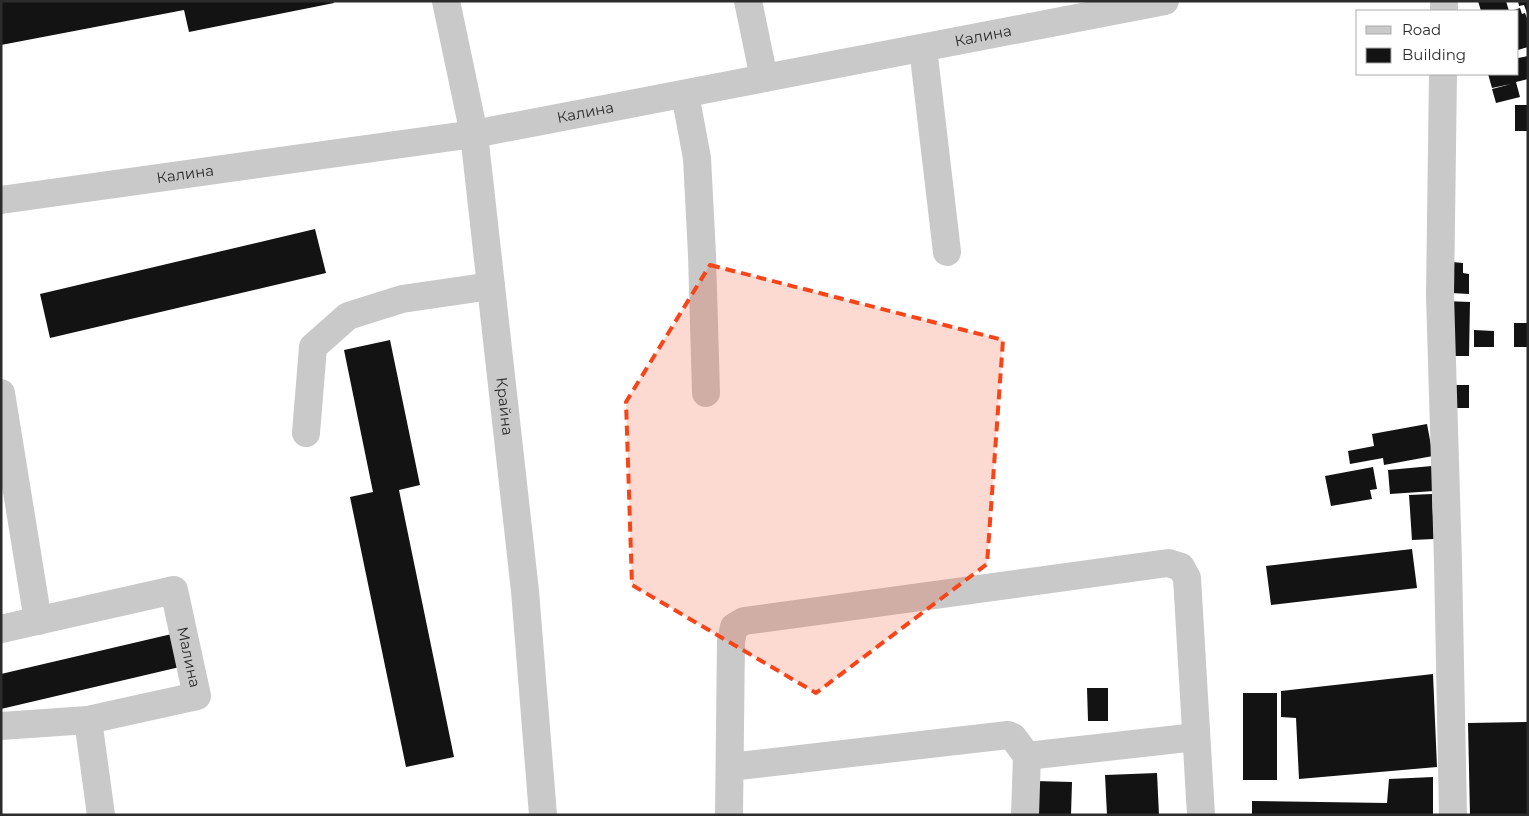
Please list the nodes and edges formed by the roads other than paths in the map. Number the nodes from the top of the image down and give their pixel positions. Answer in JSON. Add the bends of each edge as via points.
{"nodes":[{"id":1,"x":446,"y":1,"type":"edge"},
{"id":2,"x":748,"y":1,"type":"edge"},
{"id":3,"x":1165,"y":1,"type":"edge"},
{"id":4,"x":1076,"y":10,"type":"edge"},
{"id":5,"x":923,"y":48,"type":"junction"},
{"id":6,"x":1443,"y":75,"type":"edge"},
{"id":7,"x":764,"y":78,"type":"junction"},
{"id":8,"x":685,"y":94,"type":"junction"},
{"id":9,"x":474,"y":134,"type":"junction"},
{"id":10,"x":1,"y":200,"type":"edge"},
{"id":11,"x":947,"y":252,"type":"dead end"},
{"id":12,"x":491,"y":286,"type":"junction"},
{"id":13,"x":706,"y":393,"type":"dead end"},
{"id":14,"x":2,"y":403,"type":"edge"},
{"id":15,"x":306,"y":433,"type":"dead end"},
{"id":16,"x":38,"y":621,"type":"junction"},
{"id":17,"x":1,"y":629,"type":"edge"},
{"id":18,"x":88,"y":720,"type":"junction"},
{"id":19,"x":1,"y":726,"type":"edge"},
{"id":20,"x":1196,"y":737,"type":"junction"},
{"id":21,"x":1027,"y":756,"type":"junction"},
{"id":22,"x":730,"y":767,"type":"junction"},
{"id":23,"x":101,"y":815,"type":"edge"},
{"id":24,"x":543,"y":815,"type":"edge"},
{"id":25,"x":730,"y":815,"type":"edge"},
{"id":26,"x":1025,"y":815,"type":"edge"},
{"id":27,"x":1201,"y":815,"type":"edge"},
{"id":28,"x":1453,"y":815,"type":"edge"}],
"edges":[{"from":1,"to":9,"type":"street","name":"Крайна"},
{"from":2,"to":7,"type":"street"},
{"from":3,"to":4,"type":"street","name":"Калина"},
{"from":4,"to":5,"type":"street","name":"Калина"},
{"from":5,"to":7,"type":"street","name":"Калина"},
{"from":5,"to":11,"type":"street"},
{"from":6,"to":28,"type":"street","via":[[1440,294]]},
{"from":7,"to":8,"type":"street","name":"Калина"},
{"from":8,"to":9,"type":"street","name":"Калина"},
{"from":8,"to":13,"type":"street","via":[[697,158]]},
{"from":9,"to":10,"type":"street","name":"Калина"},
{"from":9,"to":12,"type":"street","name":"Крайна"},
{"from":12,"to":15,"type":"street","via":[[402,299],[348,316],[313,347]]},
{"from":12,"to":24,"type":"street","name":"Крайна","via":[[525,591]]},
{"from":14,"to":16,"type":"street"},
{"from":16,"to":17,"type":"street","name":"Малина"},
{"from":16,"to":18,"type":"street","name":"Малина","via":[[174,590],[197,696]]},
{"from":18,"to":19,"type":"street"},
{"from":18,"to":23,"type":"street"},
{"from":20,"to":21,"type":"street"},
{"from":20,"to":22,"type":"street","via":[[1187,578],[1181,567],[1168,563],[744,621],[734,627],[731,641]]},
{"from":20,"to":27,"type":"street"},
{"from":21,"to":22,"type":"street","via":[[1008,735]]},
{"from":21,"to":26,"type":"street"},
{"from":22,"to":25,"type":"street"}]}
